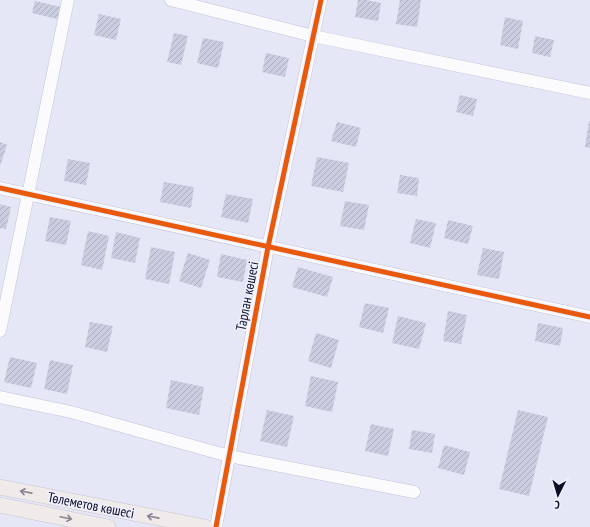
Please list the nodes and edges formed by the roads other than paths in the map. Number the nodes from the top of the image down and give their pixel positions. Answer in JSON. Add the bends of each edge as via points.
{"nodes":[{"id":1,"x":68,"y":0,"type":"edge"},
{"id":2,"x":171,"y":0,"type":"edge"},
{"id":3,"x":321,"y":0,"type":"edge"},
{"id":4,"x":313,"y":36,"type":"junction"},
{"id":5,"x":590,"y":93,"type":"edge"},
{"id":6,"x":0,"y":188,"type":"edge"},
{"id":7,"x":28,"y":194,"type":"junction"},
{"id":8,"x":268,"y":247,"type":"junction"},
{"id":9,"x":590,"y":317,"type":"edge"},
{"id":10,"x":0,"y":331,"type":"edge"},
{"id":11,"x":0,"y":397,"type":"edge"},
{"id":12,"x":229,"y":456,"type":"junction"},
{"id":13,"x":0,"y":487,"type":"edge"},
{"id":14,"x":414,"y":492,"type":"dead end"},
{"id":15,"x":0,"y":505,"type":"edge"},
{"id":16,"x":108,"y":527,"type":"edge"},
{"id":17,"x":205,"y":527,"type":"edge"},
{"id":18,"x":216,"y":527,"type":"edge"}],
"edges":[{"from":1,"to":7,"type":"street"},
{"from":2,"to":4,"type":"street"},
{"from":3,"to":4,"type":"street","name":"Тарлан көшесі"},
{"from":4,"to":5,"type":"street"},
{"from":4,"to":8,"type":"street","name":"Тарлан көшесі"},
{"from":6,"to":7,"type":"street"},
{"from":7,"to":8,"type":"street"},
{"from":7,"to":10,"type":"street"},
{"from":8,"to":9,"type":"street"},
{"from":8,"to":12,"type":"street","name":"Тарлан көшесі"},
{"from":11,"to":12,"type":"street","via":[[71,412]]},
{"from":12,"to":14,"type":"street"},
{"from":12,"to":18,"type":"street","name":"Тарлан көшесі"},
{"from":17,"to":13,"type":"main road","name":"Төлеметов көшесі","one_way":true},
{"from":15,"to":16,"type":"main road","name":"Төлеметов көшесі","one_way":true}]}
